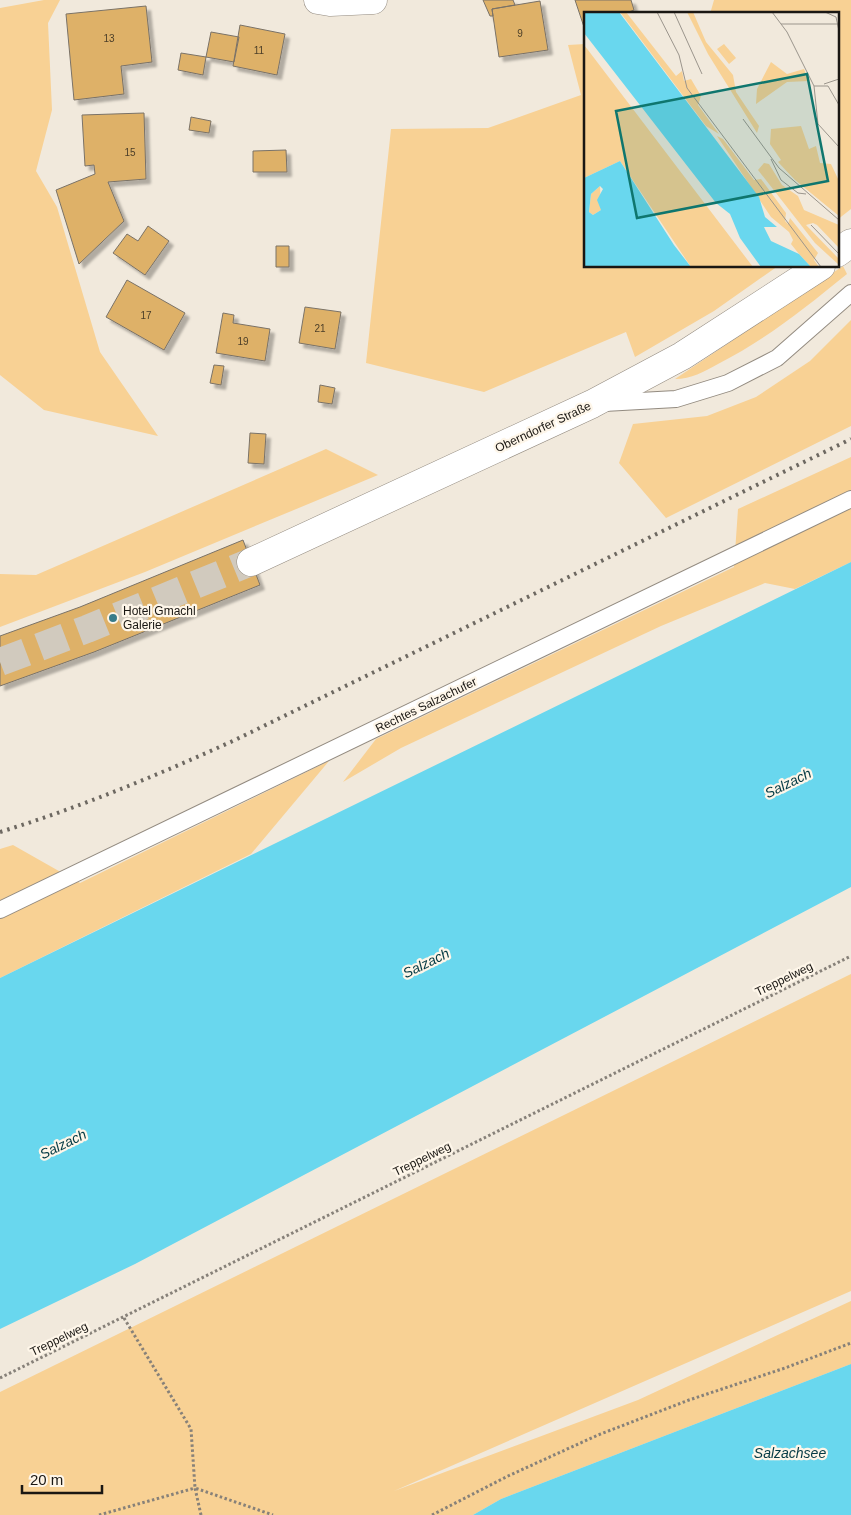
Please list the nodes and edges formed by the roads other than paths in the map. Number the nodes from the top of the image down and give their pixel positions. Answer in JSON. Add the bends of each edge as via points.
{"nodes":[{"id":1,"x":318,"y":0,"type":"edge"},
{"id":2,"x":373,"y":0,"type":"edge"},
{"id":3,"x":851,"y":243,"type":"edge"},
{"id":4,"x":838,"y":253,"type":"edge"},
{"id":5,"x":817,"y":268,"type":"edge"},
{"id":6,"x":851,"y":293,"type":"edge"},
{"id":7,"x":592,"y":404,"type":"junction"},
{"id":8,"x":851,"y":499,"type":"edge"},
{"id":9,"x":251,"y":562,"type":"tunnel mouth"},
{"id":10,"x":0,"y":910,"type":"edge"}],
"edges":[{"from":1,"to":2,"type":"main road"},
{"from":3,"to":4,"type":"main road"},
{"from":5,"to":7,"type":"main road","name":"Oberndorfer Straße","via":[[682,356]]},
{"from":6,"to":7,"type":"lane","via":[[777,358],[728,383],[676,398]]},
{"from":7,"to":9,"type":"main road","name":"Oberndorfer Straße"},
{"from":8,"to":10,"type":"lane","name":"Rechtes Salzachufer"}]}
